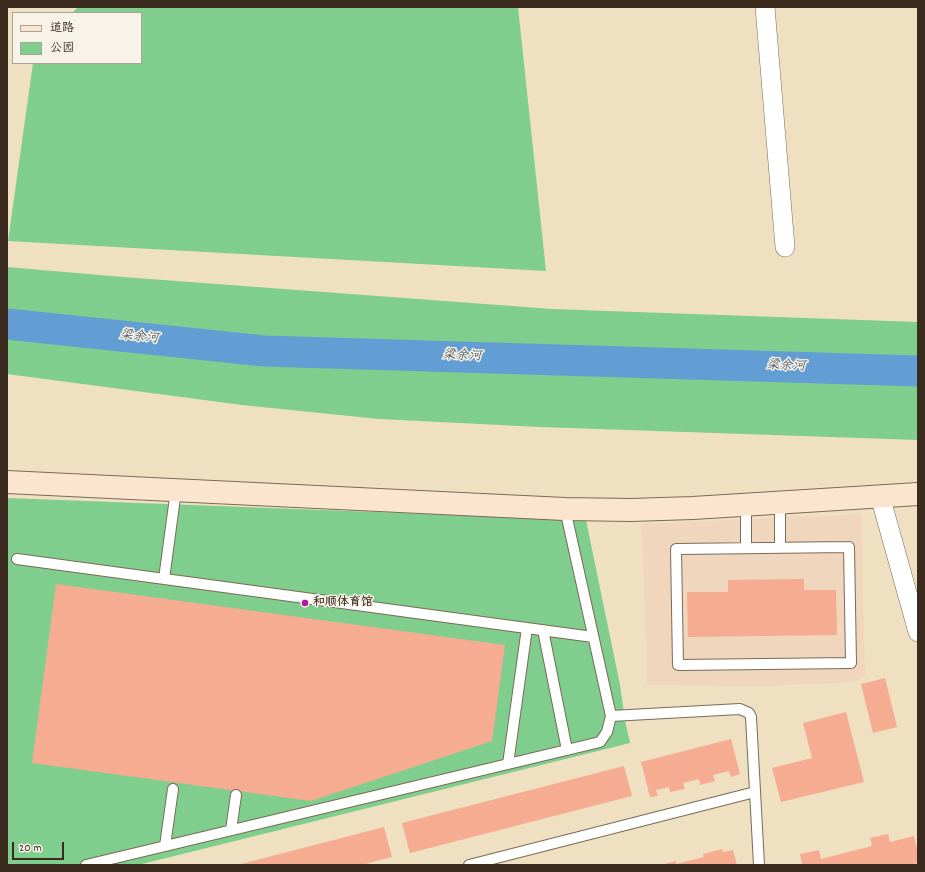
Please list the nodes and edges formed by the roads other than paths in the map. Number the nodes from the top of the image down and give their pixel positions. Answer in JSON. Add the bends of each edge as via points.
{"nodes":[{"id":1,"x":764,"y":7,"type":"edge"},
{"id":2,"x":785,"y":247,"type":"dead end"},
{"id":3,"x":7,"y":482,"type":"edge"},
{"id":4,"x":176,"y":490,"type":"junction"},
{"id":5,"x":918,"y":494,"type":"edge"},
{"id":6,"x":880,"y":496,"type":"junction"},
{"id":7,"x":780,"y":502,"type":"junction"},
{"id":8,"x":746,"y":504,"type":"junction"},
{"id":9,"x":565,"y":508,"type":"junction"},
{"id":10,"x":746,"y":548,"type":"junction"},
{"id":11,"x":780,"y":548,"type":"junction"},
{"id":12,"x":17,"y":559,"type":"dead end"},
{"id":13,"x":164,"y":579,"type":"junction"},
{"id":14,"x":526,"y":628,"type":"junction"},
{"id":15,"x":543,"y":630,"type":"junction"},
{"id":16,"x":918,"y":632,"type":"edge"},
{"id":17,"x":593,"y":637,"type":"junction"},
{"id":18,"x":610,"y":716,"type":"junction"},
{"id":19,"x":567,"y":750,"type":"junction"},
{"id":20,"x":508,"y":764,"type":"junction"},
{"id":21,"x":173,"y":789,"type":"dead end"},
{"id":22,"x":755,"y":792,"type":"junction"},
{"id":23,"x":236,"y":796,"type":"dead end"},
{"id":24,"x":232,"y":830,"type":"junction"},
{"id":25,"x":165,"y":846,"type":"junction"},
{"id":26,"x":86,"y":865,"type":"edge"},
{"id":27,"x":469,"y":865,"type":"edge"},
{"id":28,"x":759,"y":865,"type":"edge"}],
"edges":[{"from":1,"to":2,"type":"street"},
{"from":3,"to":4,"type":"main road"},
{"from":4,"to":9,"type":"main road"},
{"from":4,"to":13,"type":"lane"},
{"from":5,"to":6,"type":"main road"},
{"from":6,"to":7,"type":"main road"},
{"from":6,"to":16,"type":"street"},
{"from":7,"to":8,"type":"main road"},
{"from":7,"to":11,"type":"lane"},
{"from":8,"to":9,"type":"main road","via":[[631,510]]},
{"from":8,"to":10,"type":"lane"},
{"from":9,"to":17,"type":"lane"},
{"from":10,"to":11,"type":"lane"},
{"from":10,"to":11,"type":"lane","via":[[676,549],[678,665],[851,663],[849,547]]},
{"from":12,"to":13,"type":"lane"},
{"from":13,"to":14,"type":"lane"},
{"from":14,"to":15,"type":"lane"},
{"from":14,"to":20,"type":"lane"},
{"from":15,"to":17,"type":"lane"},
{"from":15,"to":19,"type":"lane"},
{"from":17,"to":18,"type":"lane"},
{"from":18,"to":19,"type":"lane","via":[[607,732],[600,742]]},
{"from":18,"to":22,"type":"lane","via":[[740,708],[749,712]]},
{"from":19,"to":20,"type":"lane"},
{"from":20,"to":24,"type":"lane"},
{"from":21,"to":25,"type":"lane"},
{"from":22,"to":27,"type":"lane"},
{"from":22,"to":28,"type":"lane"},
{"from":23,"to":24,"type":"lane"},
{"from":24,"to":25,"type":"lane"},
{"from":25,"to":26,"type":"lane"}]}
